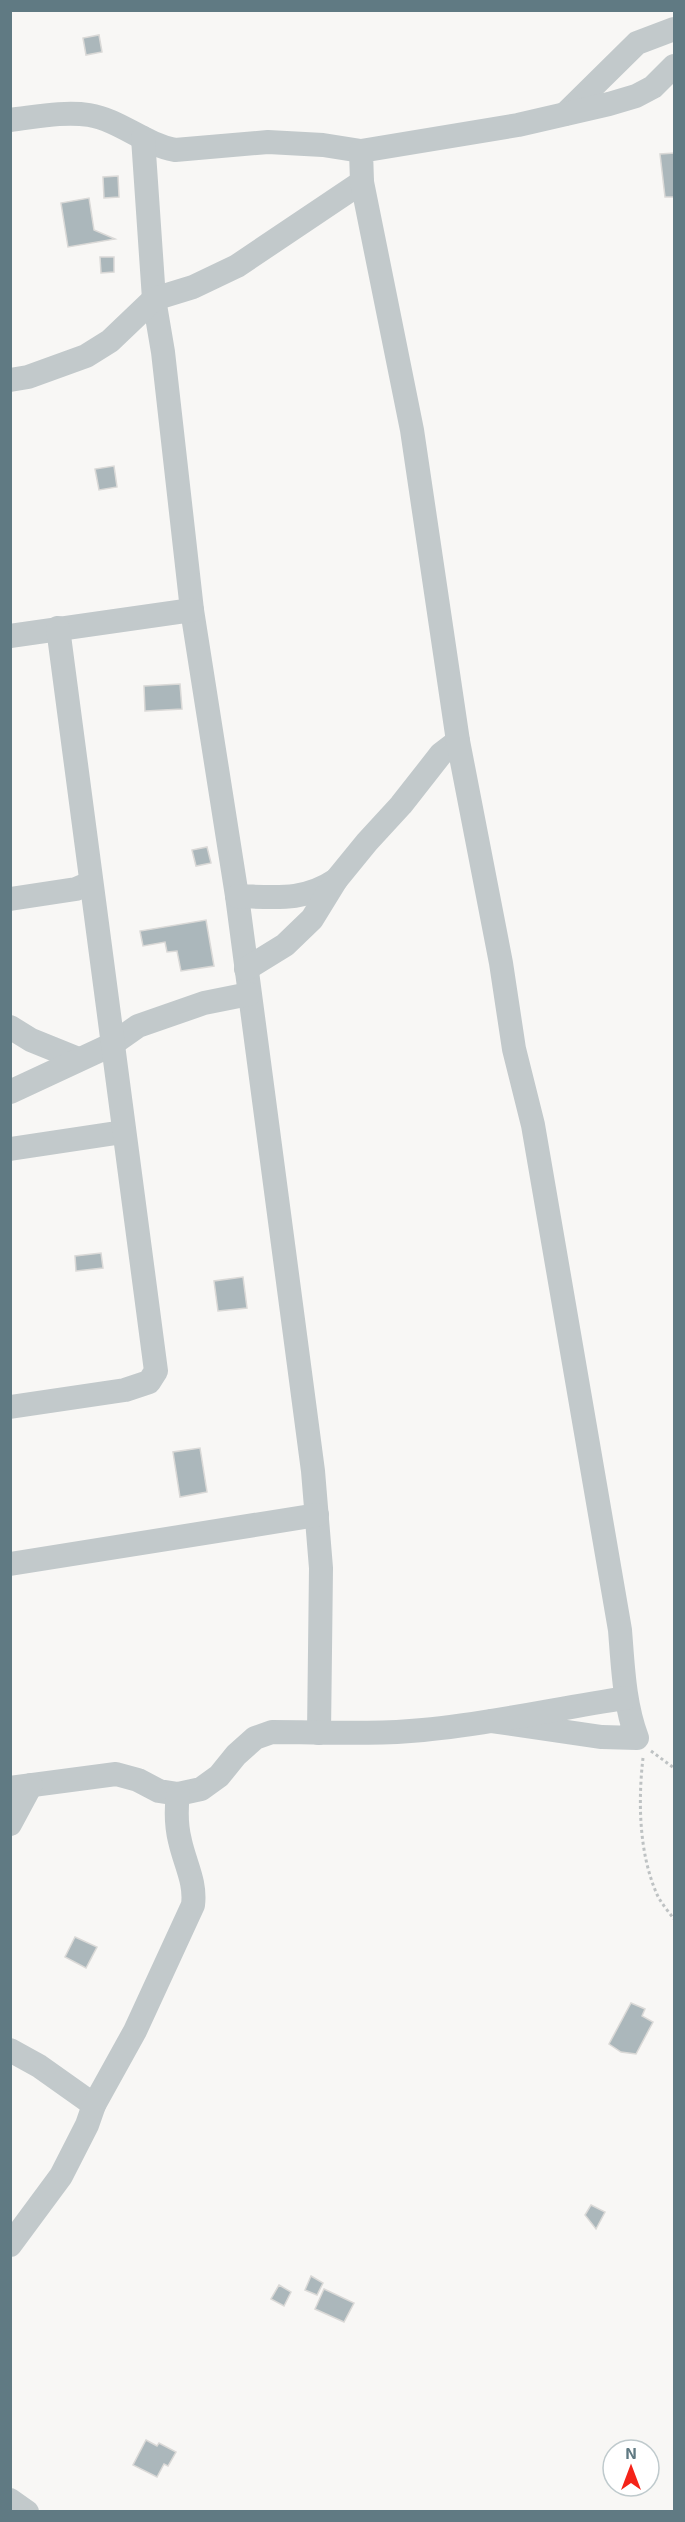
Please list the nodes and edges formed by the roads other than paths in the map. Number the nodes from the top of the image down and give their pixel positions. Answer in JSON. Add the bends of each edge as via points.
{"nodes":[{"id":1,"x":675,"y":29,"type":"edge"},
{"id":2,"x":675,"y":66,"type":"edge"},
{"id":3,"x":16,"y":113,"type":"edge"},
{"id":4,"x":565,"y":114,"type":"junction"},
{"id":5,"x":143,"y":138,"type":"junction"},
{"id":6,"x":361,"y":151,"type":"junction"},
{"id":7,"x":362,"y":182,"type":"junction"},
{"id":8,"x":154,"y":299,"type":"junction"},
{"id":9,"x":10,"y":380,"type":"edge"},
{"id":10,"x":192,"y":610,"type":"junction"},
{"id":11,"x":58,"y":628,"type":"junction"},
{"id":12,"x":10,"y":636,"type":"edge"},
{"id":13,"x":458,"y":741,"type":"junction"},
{"id":14,"x":336,"y":880,"type":"junction"},
{"id":15,"x":90,"y":883,"type":"junction"},
{"id":16,"x":237,"y":896,"type":"junction"},
{"id":17,"x":10,"y":899,"type":"edge"},
{"id":18,"x":246,"y":969,"type":"junction"},
{"id":19,"x":249,"y":994,"type":"junction"},
{"id":20,"x":10,"y":1027,"type":"edge"},
{"id":21,"x":111,"y":1045,"type":"junction"},
{"id":22,"x":78,"y":1059,"type":"junction"},
{"id":23,"x":10,"y":1092,"type":"edge"},
{"id":24,"x":123,"y":1132,"type":"junction"},
{"id":25,"x":10,"y":1149,"type":"edge"},
{"id":26,"x":10,"y":1407,"type":"edge"},
{"id":27,"x":317,"y":1515,"type":"junction"},
{"id":28,"x":10,"y":1564,"type":"edge"},
{"id":29,"x":626,"y":1698,"type":"junction"},
{"id":30,"x":492,"y":1721,"type":"junction"},
{"id":31,"x":319,"y":1733,"type":"junction"},
{"id":32,"x":21,"y":1786,"type":"edge"},
{"id":33,"x":178,"y":1794,"type":"junction"},
{"id":34,"x":10,"y":1824,"type":"edge"},
{"id":35,"x":10,"y":2050,"type":"edge"},
{"id":36,"x":94,"y":2105,"type":"junction"},
{"id":37,"x":10,"y":2245,"type":"edge"},
{"id":38,"x":10,"y":2500,"type":"edge"},
{"id":39,"x":27,"y":2511,"type":"edge"}],
"edges":[{"from":1,"to":4,"type":"street","via":[[637,43]]},
{"from":2,"to":4,"type":"street","via":[[653,87],[636,96]]},
{"from":3,"to":5,"type":"street","via":[[90,115]]},
{"from":4,"to":6,"type":"street"},
{"from":5,"to":6,"type":"street","via":[[175,150],[268,142]]},
{"from":5,"to":8,"type":"street"},
{"from":6,"to":7,"type":"street"},
{"from":7,"to":8,"type":"street","via":[[237,266],[193,287]]},
{"from":7,"to":13,"type":"street","via":[[412,430]]},
{"from":8,"to":9,"type":"street","via":[[110,341],[86,356]]},
{"from":8,"to":10,"type":"street"},
{"from":10,"to":11,"type":"street"},
{"from":10,"to":16,"type":"street"},
{"from":11,"to":12,"type":"street"},
{"from":11,"to":15,"type":"street"},
{"from":13,"to":14,"type":"street","via":[[441,754]]},
{"from":13,"to":29,"type":"street","via":[[571,1337],[620,1630]]},
{"from":14,"to":16,"type":"street","via":[[318,892],[285,897]]},
{"from":14,"to":18,"type":"street","via":[[312,919],[285,945]]},
{"from":15,"to":17,"type":"street","via":[[76,890]]},
{"from":15,"to":21,"type":"street"},
{"from":16,"to":18,"type":"street"},
{"from":18,"to":19,"type":"street"},
{"from":19,"to":21,"type":"street","via":[[138,1026]]},
{"from":19,"to":27,"type":"street"},
{"from":20,"to":22,"type":"street"},
{"from":21,"to":22,"type":"street"},
{"from":21,"to":24,"type":"street"},
{"from":22,"to":23,"type":"street"},
{"from":24,"to":25,"type":"street"},
{"from":24,"to":26,"type":"street","via":[[155,1375],[149,1382],[125,1390]]},
{"from":27,"to":28,"type":"street"},
{"from":27,"to":31,"type":"street","via":[[321,1568]]},
{"from":29,"to":30,"type":"street"},
{"from":29,"to":30,"type":"street","via":[[641,1742]]},
{"from":30,"to":31,"type":"street","via":[[376,1734]]},
{"from":31,"to":33,"type":"street","via":[[272,1732],[255,1738],[219,1776],[201,1789]]},
{"from":32,"to":33,"type":"street","via":[[116,1774]]},
{"from":32,"to":34,"type":"street"},
{"from":33,"to":36,"type":"street","via":[[179,1839],[196,1889],[193,1905],[135,2031]]},
{"from":35,"to":36,"type":"street"},
{"from":36,"to":37,"type":"street","via":[[61,2176]]},
{"from":38,"to":39,"type":"street"}]}
